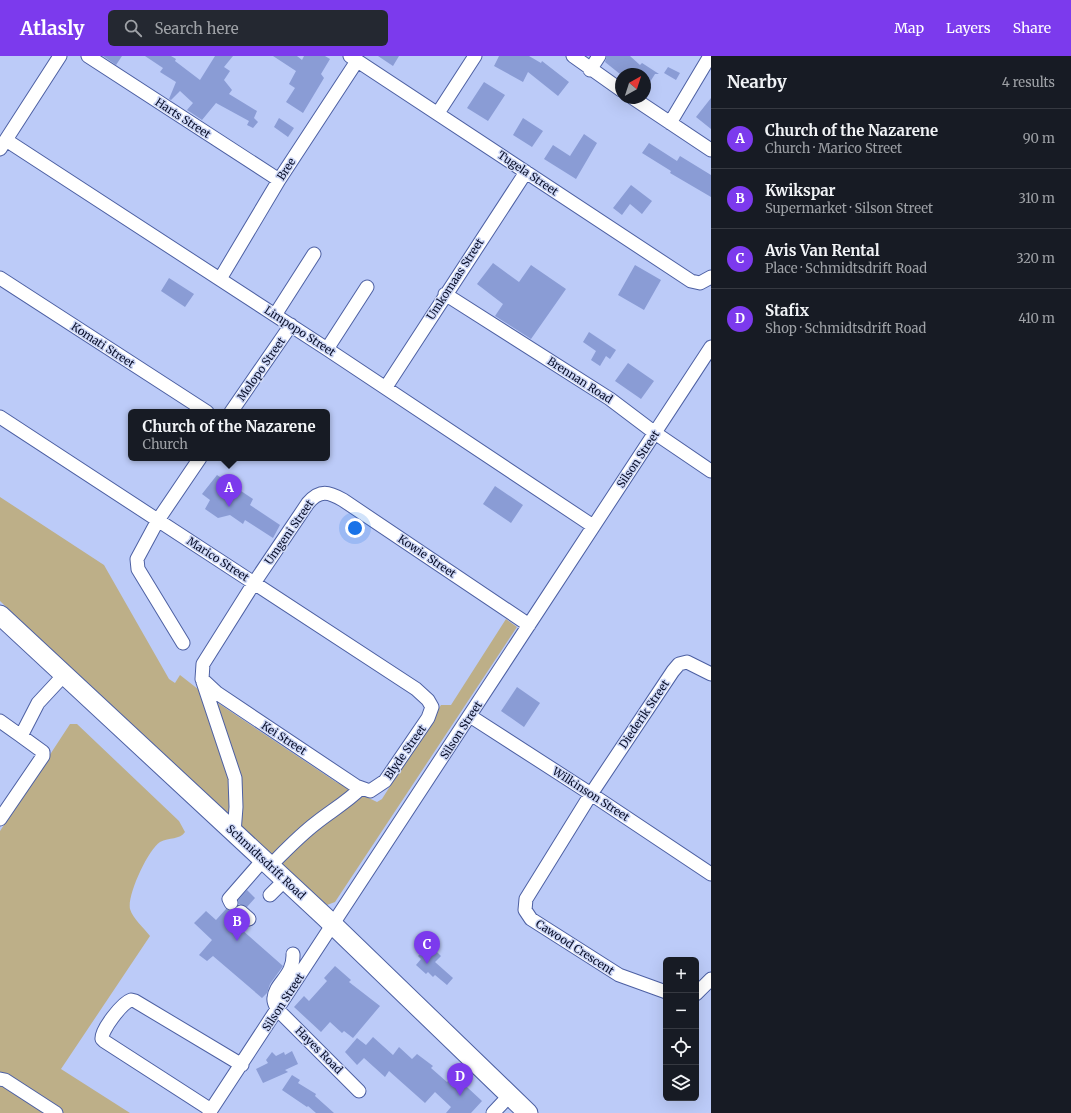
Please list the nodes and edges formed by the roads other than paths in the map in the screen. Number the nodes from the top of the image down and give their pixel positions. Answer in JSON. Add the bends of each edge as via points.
{"nodes":[{"id":1,"x":60,"y":56,"type":"edge"},
{"id":2,"x":88,"y":56,"type":"edge"},
{"id":3,"x":474,"y":56,"type":"edge"},
{"id":4,"x":573,"y":56,"type":"edge"},
{"id":5,"x":599,"y":56,"type":"edge"},
{"id":6,"x":710,"y":56,"type":"edge"},
{"id":7,"x":354,"y":58,"type":"edge"},
{"id":8,"x":590,"y":70,"type":"junction"},
{"id":9,"x":615,"y":86,"type":"edge"},
{"id":10,"x":642,"y":104,"type":"edge"},
{"id":11,"x":438,"y":113,"type":"junction"},
{"id":12,"x":670,"y":123,"type":"junction"},
{"id":13,"x":3,"y":145,"type":"edge"},
{"id":14,"x":711,"y":150,"type":"edge"},
{"id":15,"x":526,"y":172,"type":"junction"},
{"id":16,"x":279,"y":180,"type":"junction"},
{"id":17,"x":314,"y":254,"type":"dead end"},
{"id":18,"x":0,"y":278,"type":"edge"},
{"id":19,"x":709,"y":278,"type":"edge"},
{"id":20,"x":220,"y":279,"type":"junction"},
{"id":21,"x":367,"y":287,"type":"dead end"},
{"id":22,"x":445,"y":294,"type":"junction"},
{"id":23,"x":275,"y":315,"type":"junction"},
{"id":24,"x":291,"y":325,"type":"junction"},
{"id":25,"x":711,"y":347,"type":"edge"},
{"id":26,"x":328,"y":349,"type":"junction"},
{"id":27,"x":386,"y":387,"type":"junction"},
{"id":28,"x":202,"y":409,"type":"edge"},
{"id":29,"x":233,"y":409,"type":"edge"},
{"id":30,"x":0,"y":417,"type":"edge"},
{"id":31,"x":655,"y":434,"type":"junction"},
{"id":32,"x":198,"y":461,"type":"edge"},
{"id":33,"x":711,"y":471,"type":"edge"},
{"id":34,"x":323,"y":492,"type":"joint"},
{"id":35,"x":158,"y":520,"type":"junction"},
{"id":36,"x":593,"y":526,"type":"junction"},
{"id":37,"x":254,"y":583,"type":"junction"},
{"id":38,"x":0,"y":615,"type":"edge"},
{"id":39,"x":529,"y":625,"type":"junction"},
{"id":40,"x":183,"y":643,"type":"dead end"},
{"id":41,"x":711,"y":674,"type":"edge"},
{"id":42,"x":64,"y":675,"type":"junction"},
{"id":43,"x":202,"y":679,"type":"junction"},
{"id":44,"x":432,"y":707,"type":"joint"},
{"id":45,"x":470,"y":716,"type":"junction"},
{"id":46,"x":0,"y":721,"type":"edge"},
{"id":47,"x":21,"y":736,"type":"junction"},
{"id":48,"x":366,"y":790,"type":"junction"},
{"id":49,"x":592,"y":794,"type":"junction"},
{"id":50,"x":0,"y":819,"type":"edge"},
{"id":51,"x":234,"y":833,"type":"junction"},
{"id":52,"x":267,"y":863,"type":"junction"},
{"id":53,"x":711,"y":874,"type":"edge"},
{"id":54,"x":285,"y":880,"type":"junction"},
{"id":55,"x":270,"y":895,"type":"dead end"},
{"id":56,"x":231,"y":903,"type":"dead end"},
{"id":57,"x":333,"y":925,"type":"junction"},
{"id":58,"x":293,"y":954,"type":"dead end"},
{"id":59,"x":711,"y":979,"type":"edge"},
{"id":60,"x":663,"y":991,"type":"edge"},
{"id":61,"x":697,"y":993,"type":"edge"},
{"id":62,"x":278,"y":1010,"type":"junction"},
{"id":63,"x":242,"y":1065,"type":"junction"},
{"id":64,"x":0,"y":1079,"type":"edge"},
{"id":65,"x":360,"y":1091,"type":"dead end"},
{"id":66,"x":510,"y":1095,"type":"junction"},
{"id":67,"x":210,"y":1112,"type":"edge"},
{"id":68,"x":56,"y":1113,"type":"edge"},
{"id":69,"x":493,"y":1113,"type":"edge"},
{"id":70,"x":528,"y":1113,"type":"edge"}],
"edges":[{"from":1,"to":13,"type":"street"},
{"from":2,"to":16,"type":"street","name":"Harts Street"},
{"from":3,"to":11,"type":"street"},
{"from":4,"to":8,"type":"street"},
{"from":5,"to":8,"type":"street"},
{"from":6,"to":12,"type":"street"},
{"from":7,"to":11,"type":"street","name":"Tugela Street"},
{"from":7,"to":16,"type":"street","name":"Bree"},
{"from":8,"to":9,"type":"street"},
{"from":10,"to":12,"type":"street"},
{"from":11,"to":15,"type":"street","name":"Tugela Street"},
{"from":12,"to":14,"type":"street"},
{"from":13,"to":20,"type":"street","name":"Limpopo Street"},
{"from":15,"to":19,"type":"street","name":"Tugela Street","via":[[691,281],[700,283]]},
{"from":15,"to":22,"type":"street","name":"Umkomaas Street"},
{"from":16,"to":20,"type":"street","name":"Bree"},
{"from":17,"to":23,"type":"street"},
{"from":18,"to":28,"type":"street","name":"Komati Street"},
{"from":20,"to":23,"type":"street","name":"Limpopo Street"},
{"from":21,"to":26,"type":"street"},
{"from":22,"to":27,"type":"street","name":"Umkomaas Street"},
{"from":22,"to":31,"type":"street","name":"Brennan Road","via":[[610,399]]},
{"from":23,"to":24,"type":"street","name":"Limpopo Street"},
{"from":24,"to":26,"type":"street","name":"Limpopo Street"},
{"from":24,"to":29,"type":"street","name":"Molopo Street"},
{"from":25,"to":31,"type":"street","name":"Silson Street"},
{"from":26,"to":27,"type":"street","name":"Limpopo Street"},
{"from":27,"to":36,"type":"street","name":"Limpopo Street"},
{"from":30,"to":35,"type":"street","name":"Marico Street"},
{"from":31,"to":33,"type":"street","name":"Brennan Road"},
{"from":31,"to":36,"type":"street","name":"Silson Street"},
{"from":32,"to":35,"type":"street"},
{"from":34,"to":37,"type":"street","name":"Umgeni Street","via":[[308,502]]},
{"from":34,"to":39,"type":"street","name":"Kowie Street","via":[[331,493],[343,500]]},
{"from":35,"to":37,"type":"street","name":"Marico Street"},
{"from":35,"to":40,"type":"street","via":[[136,559],[136,564]]},
{"from":36,"to":39,"type":"street","name":"Silson Street"},
{"from":37,"to":43,"type":"street","name":"Umgeni Street","via":[[203,664]]},
{"from":37,"to":44,"type":"street","name":"Marico Street","via":[[416,689]]},
{"from":38,"to":42,"type":"highway","name":"Schmidtsdrift Road"},
{"from":39,"to":45,"type":"street","name":"Silson Street"},
{"from":41,"to":49,"type":"street","name":"Diederik Street","via":[[687,662],[679,664]]},
{"from":42,"to":47,"type":"street","via":[[38,703]]},
{"from":42,"to":51,"type":"highway","name":"Schmidtsdrift Road"},
{"from":43,"to":48,"type":"street","name":"Kei Street","via":[[217,694]]},
{"from":43,"to":51,"type":"street","via":[[235,778]]},
{"from":44,"to":48,"type":"street","name":"Blyde Street","via":[[428,718],[385,781]]},
{"from":45,"to":49,"type":"street","name":"Wilkinson Street"},
{"from":45,"to":57,"type":"street","name":"Silson Street"},
{"from":46,"to":47,"type":"street"},
{"from":47,"to":50,"type":"street","via":[[43,752],[43,756]]},
{"from":48,"to":52,"type":"street","name":"Blyde Street","via":[[310,828]]},
{"from":49,"to":53,"type":"street","name":"Wilkinson Street"},
{"from":49,"to":60,"type":"street","name":"Cawood Crescent","via":[[526,899],[525,910],[531,919],[619,975]]},
{"from":51,"to":52,"type":"highway","name":"Schmidtsdrift Road"},
{"from":52,"to":54,"type":"highway","name":"Schmidtsdrift Road"},
{"from":52,"to":56,"type":"street","name":"Blyde Street","via":[[229,899]]},
{"from":54,"to":55,"type":"street"},
{"from":54,"to":57,"type":"highway","name":"Schmidtsdrift Road"},
{"from":57,"to":62,"type":"street","name":"Silson Street"},
{"from":57,"to":66,"type":"highway","name":"Schmidtsdrift Road"},
{"from":58,"to":62,"type":"street","via":[[292,966],[274,995]]},
{"from":59,"to":61,"type":"street"},
{"from":62,"to":63,"type":"street","name":"Silson Street"},
{"from":62,"to":65,"type":"street","name":"Hayes Road"},
{"from":63,"to":67,"type":"street","name":"Silson Street"},
{"from":63,"to":67,"type":"street","via":[[131,1000],[102,1033],[104,1041]]},
{"from":64,"to":68,"type":"street"},
{"from":66,"to":69,"type":"street"},
{"from":66,"to":70,"type":"highway","name":"Schmidtsdrift Road"}]}
